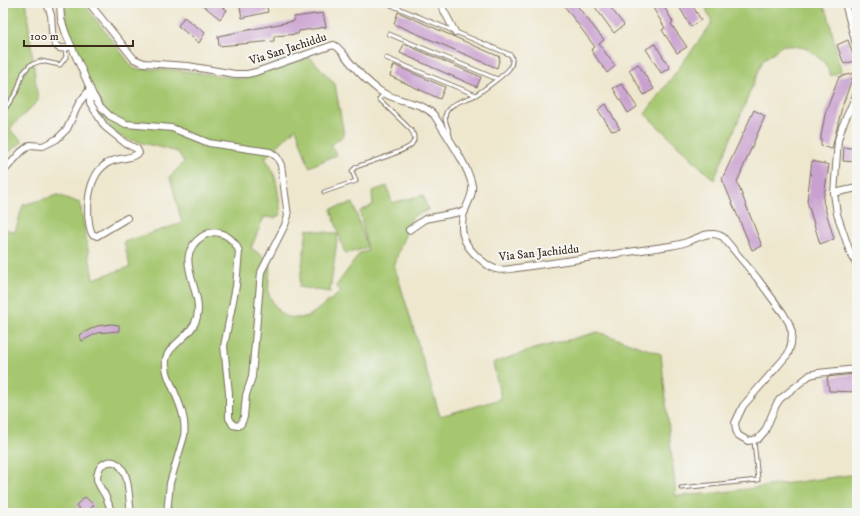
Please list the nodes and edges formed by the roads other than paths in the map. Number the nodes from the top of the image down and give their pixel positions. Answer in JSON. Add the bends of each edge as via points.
{"nodes":[{"id":1,"x":46,"y":3,"type":"edge"},
{"id":2,"x":60,"y":3,"type":"edge"},
{"id":3,"x":90,"y":3,"type":"edge"},
{"id":4,"x":386,"y":3,"type":"edge"},
{"id":5,"x":440,"y":3,"type":"edge"},
{"id":6,"x":845,"y":3,"type":"edge"},
{"id":7,"x":857,"y":21,"type":"edge"},
{"id":8,"x":850,"y":23,"type":"junction"},
{"id":9,"x":455,"y":32,"type":"junction"},
{"id":10,"x":389,"y":34,"type":"dead end"},
{"id":11,"x":68,"y":47,"type":"junction"},
{"id":12,"x":857,"y":48,"type":"edge"},
{"id":13,"x":386,"y":58,"type":"dead end"},
{"id":14,"x":497,"y":79,"type":"junction"},
{"id":15,"x":90,"y":90,"type":"junction"},
{"id":16,"x":857,"y":93,"type":"edge"},
{"id":17,"x":384,"y":94,"type":"junction"},
{"id":18,"x":476,"y":95,"type":"junction"},
{"id":19,"x":3,"y":112,"type":"edge"},
{"id":20,"x":450,"y":142,"type":"junction"},
{"id":21,"x":3,"y":172,"type":"edge"},
{"id":22,"x":857,"y":188,"type":"edge"},
{"id":23,"x":324,"y":192,"type":"dead end"},
{"id":24,"x":834,"y":193,"type":"junction"},
{"id":25,"x":465,"y":211,"type":"junction"},
{"id":26,"x":127,"y":218,"type":"dead end"},
{"id":27,"x":409,"y":230,"type":"dead end"},
{"id":28,"x":857,"y":265,"type":"edge"},
{"id":29,"x":857,"y":369,"type":"edge"},
{"id":30,"x":754,"y":441,"type":"junction"},
{"id":31,"x":681,"y":488,"type":"dead end"},
{"id":32,"x":111,"y":513,"type":"edge"},
{"id":33,"x":131,"y":513,"type":"edge"},
{"id":34,"x":167,"y":513,"type":"edge"}],
"edges":[{"from":1,"to":11,"type":"street","via":[[51,14],[52,38],[58,47]]},
{"from":2,"to":11,"type":"street"},
{"from":3,"to":17,"type":"street","name":"Via San Jachiddu","via":[[134,59],[141,63],[247,74],[334,45],[363,77]]},
{"from":4,"to":9,"type":"lane"},
{"from":5,"to":9,"type":"street"},
{"from":6,"to":8,"type":"street"},
{"from":7,"to":8,"type":"street"},
{"from":8,"to":12,"type":"street"},
{"from":9,"to":14,"type":"lane","via":[[511,55],[511,66]]},
{"from":10,"to":14,"type":"lane"},
{"from":11,"to":15,"type":"street"},
{"from":11,"to":19,"type":"lane","via":[[66,57],[60,65],[41,61],[30,65],[23,73],[17,92]]},
{"from":13,"to":18,"type":"lane"},
{"from":14,"to":18,"type":"lane"},
{"from":15,"to":21,"type":"street","via":[[79,102],[67,129],[57,139],[43,146],[30,145]]},
{"from":15,"to":26,"type":"street","via":[[90,103],[105,127],[139,153],[133,158],[111,161],[103,166],[94,178],[89,191],[89,226],[92,234],[97,236]]},
{"from":15,"to":34,"type":"street","via":[[105,112],[121,122],[165,127],[184,132],[210,144],[270,152],[280,161],[282,170],[288,216],[261,272],[252,377],[246,395],[244,417],[238,426],[233,425],[229,418],[224,346],[237,281],[239,252],[228,237],[212,233],[195,242],[188,255],[198,313],[194,325],[169,352],[165,361],[168,376],[183,412],[185,428],[170,483]]},
{"from":16,"to":24,"type":"street","via":[[838,140]]},
{"from":17,"to":20,"type":"street","name":"Via San Jachiddu","via":[[426,108],[434,115]]},
{"from":17,"to":23,"type":"lane","via":[[379,99],[411,130],[415,138],[413,143],[406,149],[356,167],[352,171],[356,181]]},
{"from":18,"to":20,"type":"lane","via":[[451,107],[445,113],[451,134]]},
{"from":20,"to":25,"type":"street","name":"Via San Jachiddu","via":[[465,167],[472,186]]},
{"from":22,"to":24,"type":"street"},
{"from":24,"to":28,"type":"street","via":[[837,214]]},
{"from":25,"to":27,"type":"street","via":[[426,219]]},
{"from":25,"to":30,"type":"street","name":"Via San Jachiddu","via":[[463,226],[466,245],[484,263],[498,269],[670,246],[707,234],[722,237],[768,292],[783,313],[792,333],[788,354],[748,400],[736,420],[738,435],[748,441]]},
{"from":29,"to":30,"type":"street","via":[[818,373],[806,378],[780,398],[762,436]]},
{"from":30,"to":31,"type":"lane","via":[[758,480]]},
{"from":32,"to":33,"type":"street","via":[[106,496],[97,480],[100,466],[107,462],[121,466],[124,470]]}]}
